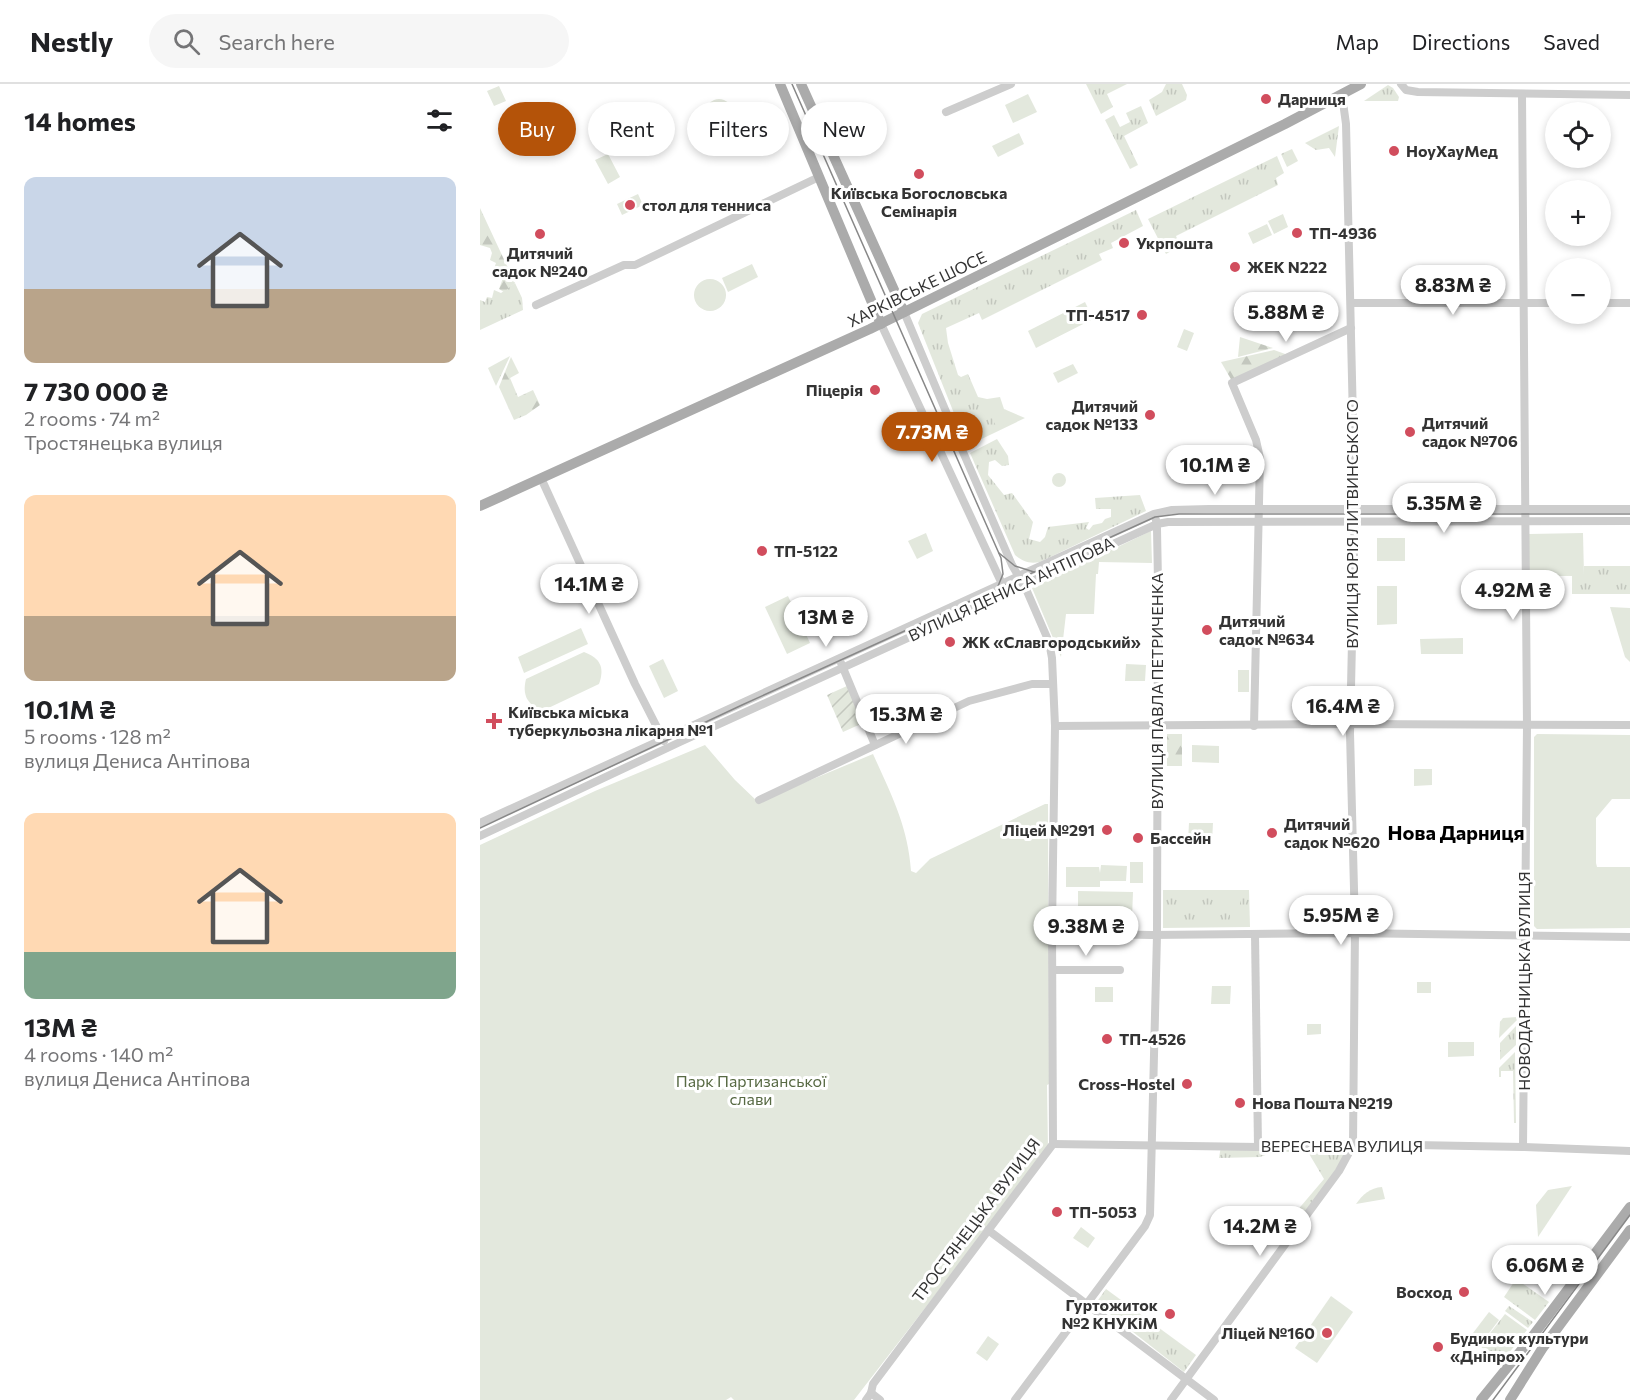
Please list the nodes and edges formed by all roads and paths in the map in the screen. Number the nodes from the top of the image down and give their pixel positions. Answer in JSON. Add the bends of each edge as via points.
{"nodes":[{"id":1,"x":780,"y":84,"type":"edge"},
{"id":2,"x":801,"y":84,"type":"edge"},
{"id":3,"x":1011,"y":84,"type":"edge"},
{"id":4,"x":1360,"y":84,"type":"edge"},
{"id":5,"x":1401,"y":84,"type":"edge"},
{"id":6,"x":1345,"y":90,"type":"edge"},
{"id":7,"x":1522,"y":95,"type":"junction"},
{"id":8,"x":1630,"y":95,"type":"edge"},
{"id":9,"x":946,"y":112,"type":"dead end"},
{"id":10,"x":819,"y":177,"type":"junction"},
{"id":11,"x":1351,"y":303,"type":"junction"},
{"id":12,"x":1524,"y":303,"type":"junction"},
{"id":13,"x":1545,"y":303,"type":"edge"},
{"id":14,"x":1611,"y":303,"type":"edge"},
{"id":15,"x":1630,"y":303,"type":"edge"},
{"id":16,"x":536,"y":305,"type":"dead end"},
{"id":17,"x":904,"y":312,"type":"junction"},
{"id":18,"x":881,"y":324,"type":"junction"},
{"id":19,"x":1351,"y":328,"type":"junction"},
{"id":20,"x":541,"y":478,"type":"junction"},
{"id":21,"x":480,"y":506,"type":"edge"},
{"id":22,"x":1258,"y":509,"type":"junction"},
{"id":23,"x":1525,"y":509,"type":"junction"},
{"id":24,"x":1630,"y":509,"type":"edge"},
{"id":25,"x":1355,"y":510,"type":"junction"},
{"id":26,"x":1154,"y":514,"type":"junction"},
{"id":27,"x":1258,"y":521,"type":"junction"},
{"id":28,"x":1355,"y":521,"type":"junction"},
{"id":29,"x":1525,"y":521,"type":"junction"},
{"id":30,"x":1630,"y":521,"type":"edge"},
{"id":31,"x":1156,"y":524,"type":"junction"},
{"id":32,"x":1018,"y":575,"type":"junction"},
{"id":33,"x":1001,"y":583,"type":"junction"},
{"id":34,"x":1023,"y":583,"type":"junction"},
{"id":35,"x":1005,"y":592,"type":"junction"},
{"id":36,"x":838,"y":657,"type":"junction"},
{"id":37,"x":842,"y":667,"type":"junction"},
{"id":38,"x":1053,"y":684,"type":"junction"},
{"id":39,"x":1350,"y":724,"type":"junction"},
{"id":40,"x":1630,"y":725,"type":"edge"},
{"id":41,"x":1055,"y":726,"type":"junction"},
{"id":42,"x":1157,"y":726,"type":"junction"},
{"id":43,"x":1254,"y":726,"type":"junction"},
{"id":44,"x":1527,"y":726,"type":"junction"},
{"id":45,"x":662,"y":739,"type":"junction"},
{"id":46,"x":875,"y":745,"type":"junction"},
{"id":47,"x":667,"y":748,"type":"junction"},
{"id":48,"x":759,"y":800,"type":"dead end"},
{"id":49,"x":480,"y":823,"type":"edge"},
{"id":50,"x":480,"y":836,"type":"edge"},
{"id":51,"x":1053,"y":933,"type":"junction"},
{"id":52,"x":1255,"y":934,"type":"junction"},
{"id":53,"x":1355,"y":934,"type":"junction"},
{"id":54,"x":1157,"y":935,"type":"junction"},
{"id":55,"x":1524,"y":937,"type":"junction"},
{"id":56,"x":1630,"y":937,"type":"edge"},
{"id":57,"x":1053,"y":970,"type":"junction"},
{"id":58,"x":1120,"y":970,"type":"dead end"},
{"id":59,"x":1053,"y":1144,"type":"junction"},
{"id":60,"x":1152,"y":1145,"type":"junction"},
{"id":61,"x":1353,"y":1145,"type":"junction"},
{"id":62,"x":1258,"y":1147,"type":"junction"},
{"id":63,"x":1523,"y":1147,"type":"junction"},
{"id":64,"x":1630,"y":1150,"type":"edge"},
{"id":65,"x":1630,"y":1207,"type":"edge"},
{"id":66,"x":988,"y":1230,"type":"junction"},
{"id":67,"x":1630,"y":1230,"type":"edge"},
{"id":68,"x":1088,"y":1304,"type":"junction"},
{"id":69,"x":1186,"y":1380,"type":"junction"},
{"id":70,"x":869,"y":1397,"type":"edge"},
{"id":71,"x":880,"y":1400,"type":"edge"},
{"id":72,"x":1015,"y":1400,"type":"edge"},
{"id":73,"x":1172,"y":1400,"type":"edge"},
{"id":74,"x":1214,"y":1400,"type":"edge"},
{"id":75,"x":1481,"y":1400,"type":"edge"},
{"id":76,"x":1510,"y":1400,"type":"edge"}],
"edges":[{"from":1,"to":10,"type":"main road"},
{"from":2,"to":17,"type":"main road","name":"ТРОСТЯНЕЦЬКА ВУЛИЦЯ"},
{"from":3,"to":9,"type":"street"},
{"from":4,"to":6,"type":"main road","name":"ХАРКІВСЬКЕ ШОСЕ"},
{"from":5,"to":7,"type":"street","via":[[1406,90],[1418,92]]},
{"from":6,"to":11,"type":"street","name":"ВУЛИЦЯ ЮРІЯ ЛИТВИНСЬКОГО"},
{"from":6,"to":17,"type":"main road","name":"ХАРКІВСЬКЕ ШОСЕ"},
{"from":7,"to":8,"type":"street"},
{"from":7,"to":12,"type":"street","name":"НОВОДАРНИЦЬКА ВУЛИЦЯ"},
{"from":10,"to":16,"type":"street","via":[[635,265],[624,265]]},
{"from":10,"to":18,"type":"main road"},
{"from":11,"to":12,"type":"street"},
{"from":11,"to":19,"type":"street","name":"ВУЛИЦЯ ЮРІЯ ЛИТВИНСЬКОГО"},
{"from":12,"to":13,"type":"street"},
{"from":12,"to":23,"type":"street","name":"НОВОДАРНИЦЬКА ВУЛИЦЯ"},
{"from":14,"to":15,"type":"street"},
{"from":17,"to":18,"type":"main road","name":"ХАРКІВСЬКЕ ШОСЕ"},
{"from":17,"to":32,"type":"street","name":"ТРОСТЯНЕЦЬКА ВУЛИЦЯ"},
{"from":18,"to":20,"type":"main road","name":"ХАРКІВСЬКЕ ШОСЕ"},
{"from":18,"to":33,"type":"street"},
{"from":19,"to":22,"type":"street","via":[[1232,383],[1260,458]]},
{"from":19,"to":25,"type":"street","name":"ВУЛИЦЯ ЮРІЯ ЛИТВИНСЬКОГО"},
{"from":20,"to":21,"type":"main road","name":"ХАРКІВСЬКЕ ШОСЕ"},
{"from":20,"to":45,"type":"street"},
{"from":22,"to":25,"type":"street","name":"ВУЛИЦЯ ДЕНИСА АНТІПОВА"},
{"from":22,"to":26,"type":"street","name":"ВУЛИЦЯ ДЕНИСА АНТІПОВА","via":[[1172,510]]},
{"from":22,"to":27,"type":"street"},
{"from":23,"to":24,"type":"street","name":"ВУЛИЦЯ ДЕНИСА АНТІПОВА"},
{"from":23,"to":25,"type":"street","name":"ВУЛИЦЯ ДЕНИСА АНТІПОВА"},
{"from":23,"to":29,"type":"street","name":"НОВОДАРНИЦЬКА ВУЛИЦЯ"},
{"from":25,"to":28,"type":"street","name":"ВУЛИЦЯ ЮРІЯ ЛИТВИНСЬКОГО"},
{"from":26,"to":31,"type":"street","name":"ВУЛИЦЯ ПАВЛА ПЕТРИЧЕНКА"},
{"from":26,"to":32,"type":"street","name":"ВУЛИЦЯ ДЕНИСА АНТІПОВА"},
{"from":27,"to":28,"type":"street","name":"ВУЛИЦЯ ДЕНИСА АНТІПОВА"},
{"from":27,"to":31,"type":"street","name":"ВУЛИЦЯ ДЕНИСА АНТІПОВА"},
{"from":27,"to":43,"type":"street"},
{"from":28,"to":29,"type":"street","name":"ВУЛИЦЯ ДЕНИСА АНТІПОВА"},
{"from":28,"to":39,"type":"street","name":"ВУЛИЦЯ ЮРІЯ ЛИТВИНСЬКОГО"},
{"from":29,"to":30,"type":"street","name":"ВУЛИЦЯ ДЕНИСА АНТІПОВА"},
{"from":29,"to":44,"type":"street","name":"НОВОДАРНИЦЬКА ВУЛИЦЯ"},
{"from":31,"to":34,"type":"street","name":"ВУЛИЦЯ ДЕНИСА АНТІПОВА"},
{"from":31,"to":42,"type":"street","name":"ВУЛИЦЯ ПАВЛА ПЕТРИЧЕНКА"},
{"from":32,"to":33,"type":"street","name":"ВУЛИЦЯ ДЕНИСА АНТІПОВА"},
{"from":32,"to":34,"type":"street","name":"ТРОСТЯНЕЦЬКА ВУЛИЦЯ"},
{"from":33,"to":35,"type":"street"},
{"from":33,"to":36,"type":"street","name":"ВУЛИЦЯ ДЕНИСА АНТІПОВА"},
{"from":34,"to":35,"type":"street","name":"ВУЛИЦЯ ДЕНИСА АНТІПОВА"},
{"from":34,"to":38,"type":"street","name":"ТРОСТЯНЕЦЬКА ВУЛИЦЯ","via":[[1049,642]]},
{"from":35,"to":37,"type":"street","name":"ВУЛИЦЯ ДЕНИСА АНТІПОВА"},
{"from":36,"to":37,"type":"street"},
{"from":36,"to":45,"type":"street","name":"ВУЛИЦЯ ДЕНИСА АНТІПОВА"},
{"from":37,"to":46,"type":"street"},
{"from":37,"to":47,"type":"street","name":"ВУЛИЦЯ ДЕНИСА АНТІПОВА"},
{"from":38,"to":41,"type":"street","name":"ТРОСТЯНЕЦЬКА ВУЛИЦЯ"},
{"from":38,"to":46,"type":"street","via":[[1032,684],[969,701]]},
{"from":39,"to":43,"type":"street"},
{"from":39,"to":44,"type":"street"},
{"from":39,"to":53,"type":"street","name":"ВУЛИЦЯ ЮРІЯ ЛИТВИНСЬКОГО"},
{"from":40,"to":44,"type":"street"},
{"from":41,"to":42,"type":"street"},
{"from":41,"to":51,"type":"street","name":"ТРОСТЯНЕЦЬКА ВУЛИЦЯ"},
{"from":42,"to":43,"type":"street"},
{"from":42,"to":54,"type":"street","name":"ВУЛИЦЯ ПАВЛА ПЕТРИЧЕНКА"},
{"from":44,"to":55,"type":"street","name":"НОВОДАРНИЦЬКА ВУЛИЦЯ"},
{"from":45,"to":47,"type":"street"},
{"from":45,"to":49,"type":"street","name":"ВУЛИЦЯ ДЕНИСА АНТІПОВА"},
{"from":46,"to":48,"type":"street"},
{"from":47,"to":50,"type":"street","name":"ВУЛИЦЯ ДЕНИСА АНТІПОВА"},
{"from":51,"to":54,"type":"street"},
{"from":51,"to":57,"type":"street","name":"ТРОСТЯНЕЦЬКА ВУЛИЦЯ"},
{"from":52,"to":53,"type":"street"},
{"from":52,"to":54,"type":"street"},
{"from":52,"to":62,"type":"street"},
{"from":53,"to":55,"type":"street"},
{"from":53,"to":61,"type":"street","name":"ВУЛИЦЯ ЮРІЯ ЛИТВИНСЬКОГО"},
{"from":54,"to":60,"type":"street","name":"ВУЛИЦЯ ПАВЛА ПЕТРИЧЕНКА"},
{"from":55,"to":56,"type":"street"},
{"from":55,"to":63,"type":"street","name":"НОВОДАРНИЦЬКА ВУЛИЦЯ"},
{"from":57,"to":58,"type":"street"},
{"from":57,"to":59,"type":"street","name":"ТРОСТЯНЕЦЬКА ВУЛИЦЯ"},
{"from":59,"to":60,"type":"street","name":"ВЕРЕСНЕВА ВУЛИЦЯ"},
{"from":59,"to":66,"type":"street","name":"ТРОСТЯНЕЦЬКА ВУЛИЦЯ"},
{"from":60,"to":62,"type":"street","name":"ВЕРЕСНЕВА ВУЛИЦЯ"},
{"from":60,"to":68,"type":"street","name":"ВУЛИЦЯ ПАВЛА ПЕТРИЧЕНКА","via":[[1150,1215]]},
{"from":61,"to":62,"type":"street","name":"ВЕРЕСНЕВА ВУЛИЦЯ"},
{"from":61,"to":63,"type":"street","name":"ВЕРЕСНЕВА ВУЛИЦЯ"},
{"from":61,"to":69,"type":"street","name":"ВУЛИЦЯ ЮРІЯ ЛИТВИНСЬКОГО","via":[[1339,1171]]},
{"from":63,"to":64,"type":"street","name":"ВЕРЕСНЕВА ВУЛИЦЯ"},
{"from":65,"to":75,"type":"main road"},
{"from":66,"to":68,"type":"street"},
{"from":66,"to":70,"type":"street","name":"ТРОСТЯНЕЦЬКА ВУЛИЦЯ","via":[[873,1384]]},
{"from":67,"to":76,"type":"main road"},
{"from":68,"to":69,"type":"street"},
{"from":68,"to":72,"type":"street","name":"ВУЛИЦЯ ПАВЛА ПЕТРИЧЕНКА"},
{"from":69,"to":73,"type":"street","name":"ВУЛИЦЯ ЮРІЯ ЛИТВИНСЬКОГО"},
{"from":69,"to":74,"type":"street"},
{"from":70,"to":71,"type":"street"}]}
